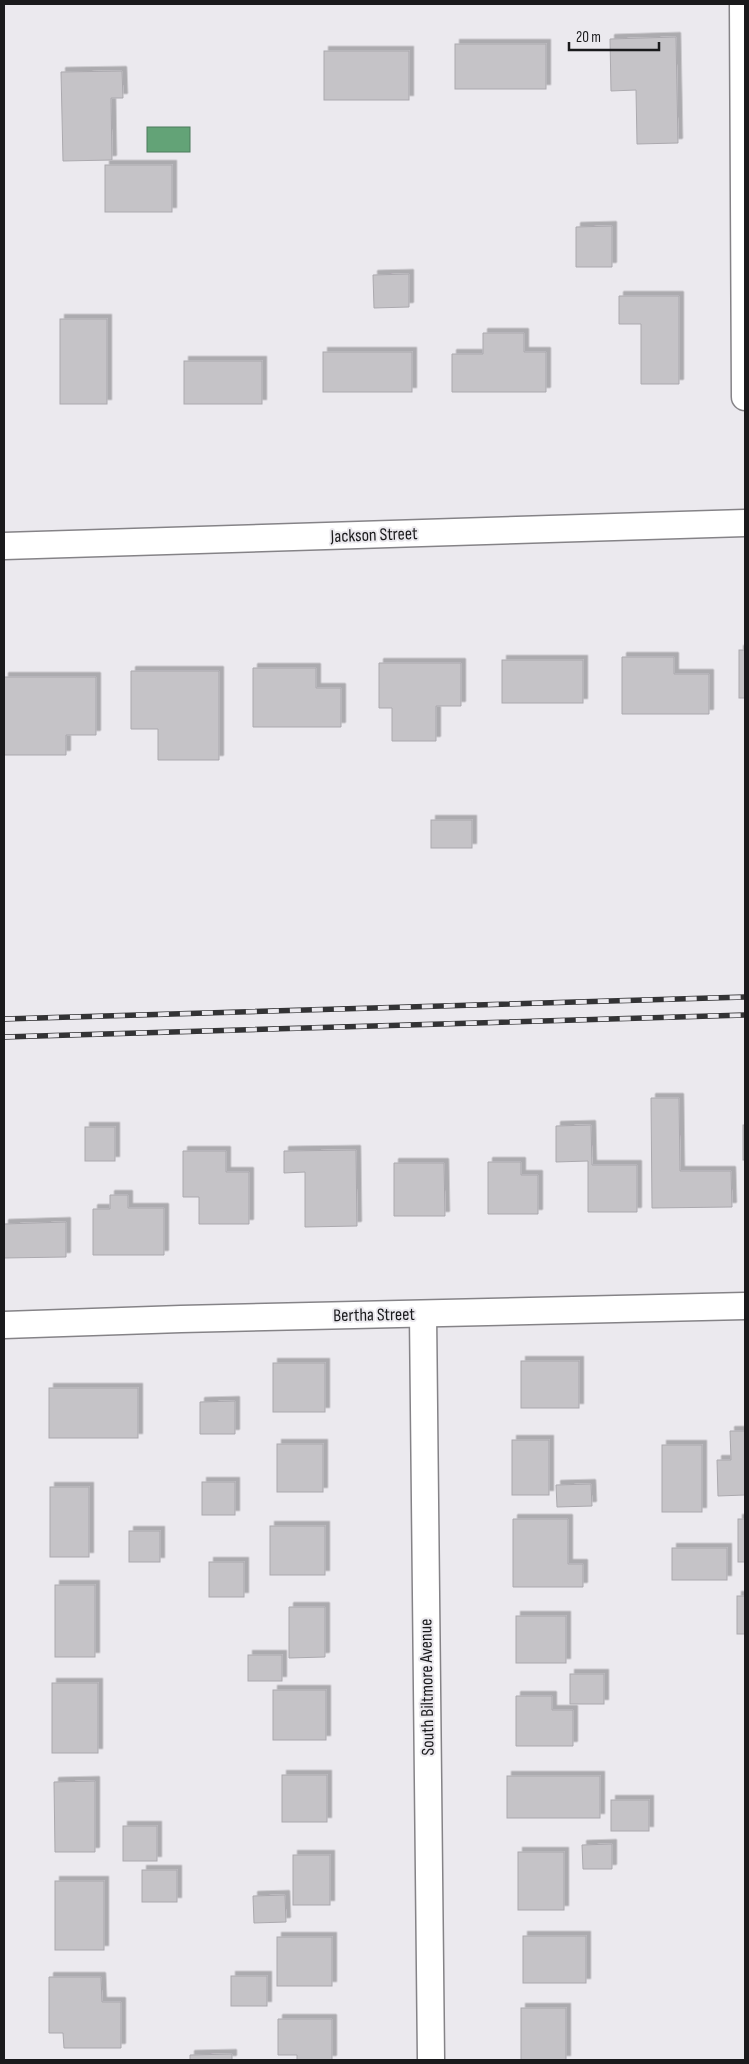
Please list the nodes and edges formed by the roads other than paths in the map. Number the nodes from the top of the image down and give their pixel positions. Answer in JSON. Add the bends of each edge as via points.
{"nodes":[{"id":1,"x":742,"y":4,"type":"edge"},
{"id":2,"x":745,"y":397,"type":"edge"},
{"id":3,"x":745,"y":523,"type":"edge"},
{"id":4,"x":4,"y":546,"type":"edge"},
{"id":5,"x":745,"y":1306,"type":"edge"},
{"id":6,"x":423,"y":1314,"type":"junction"},
{"id":7,"x":4,"y":1326,"type":"edge"},
{"id":8,"x":431,"y":2060,"type":"edge"}],
"edges":[{"from":1,"to":2,"type":"street"},
{"from":3,"to":4,"type":"street","name":"Jackson Street"},
{"from":5,"to":6,"type":"street","name":"Bertha Street"},
{"from":6,"to":7,"type":"street","name":"Bertha Street"},
{"from":6,"to":8,"type":"street","name":"South Biltmore Avenue"}]}
